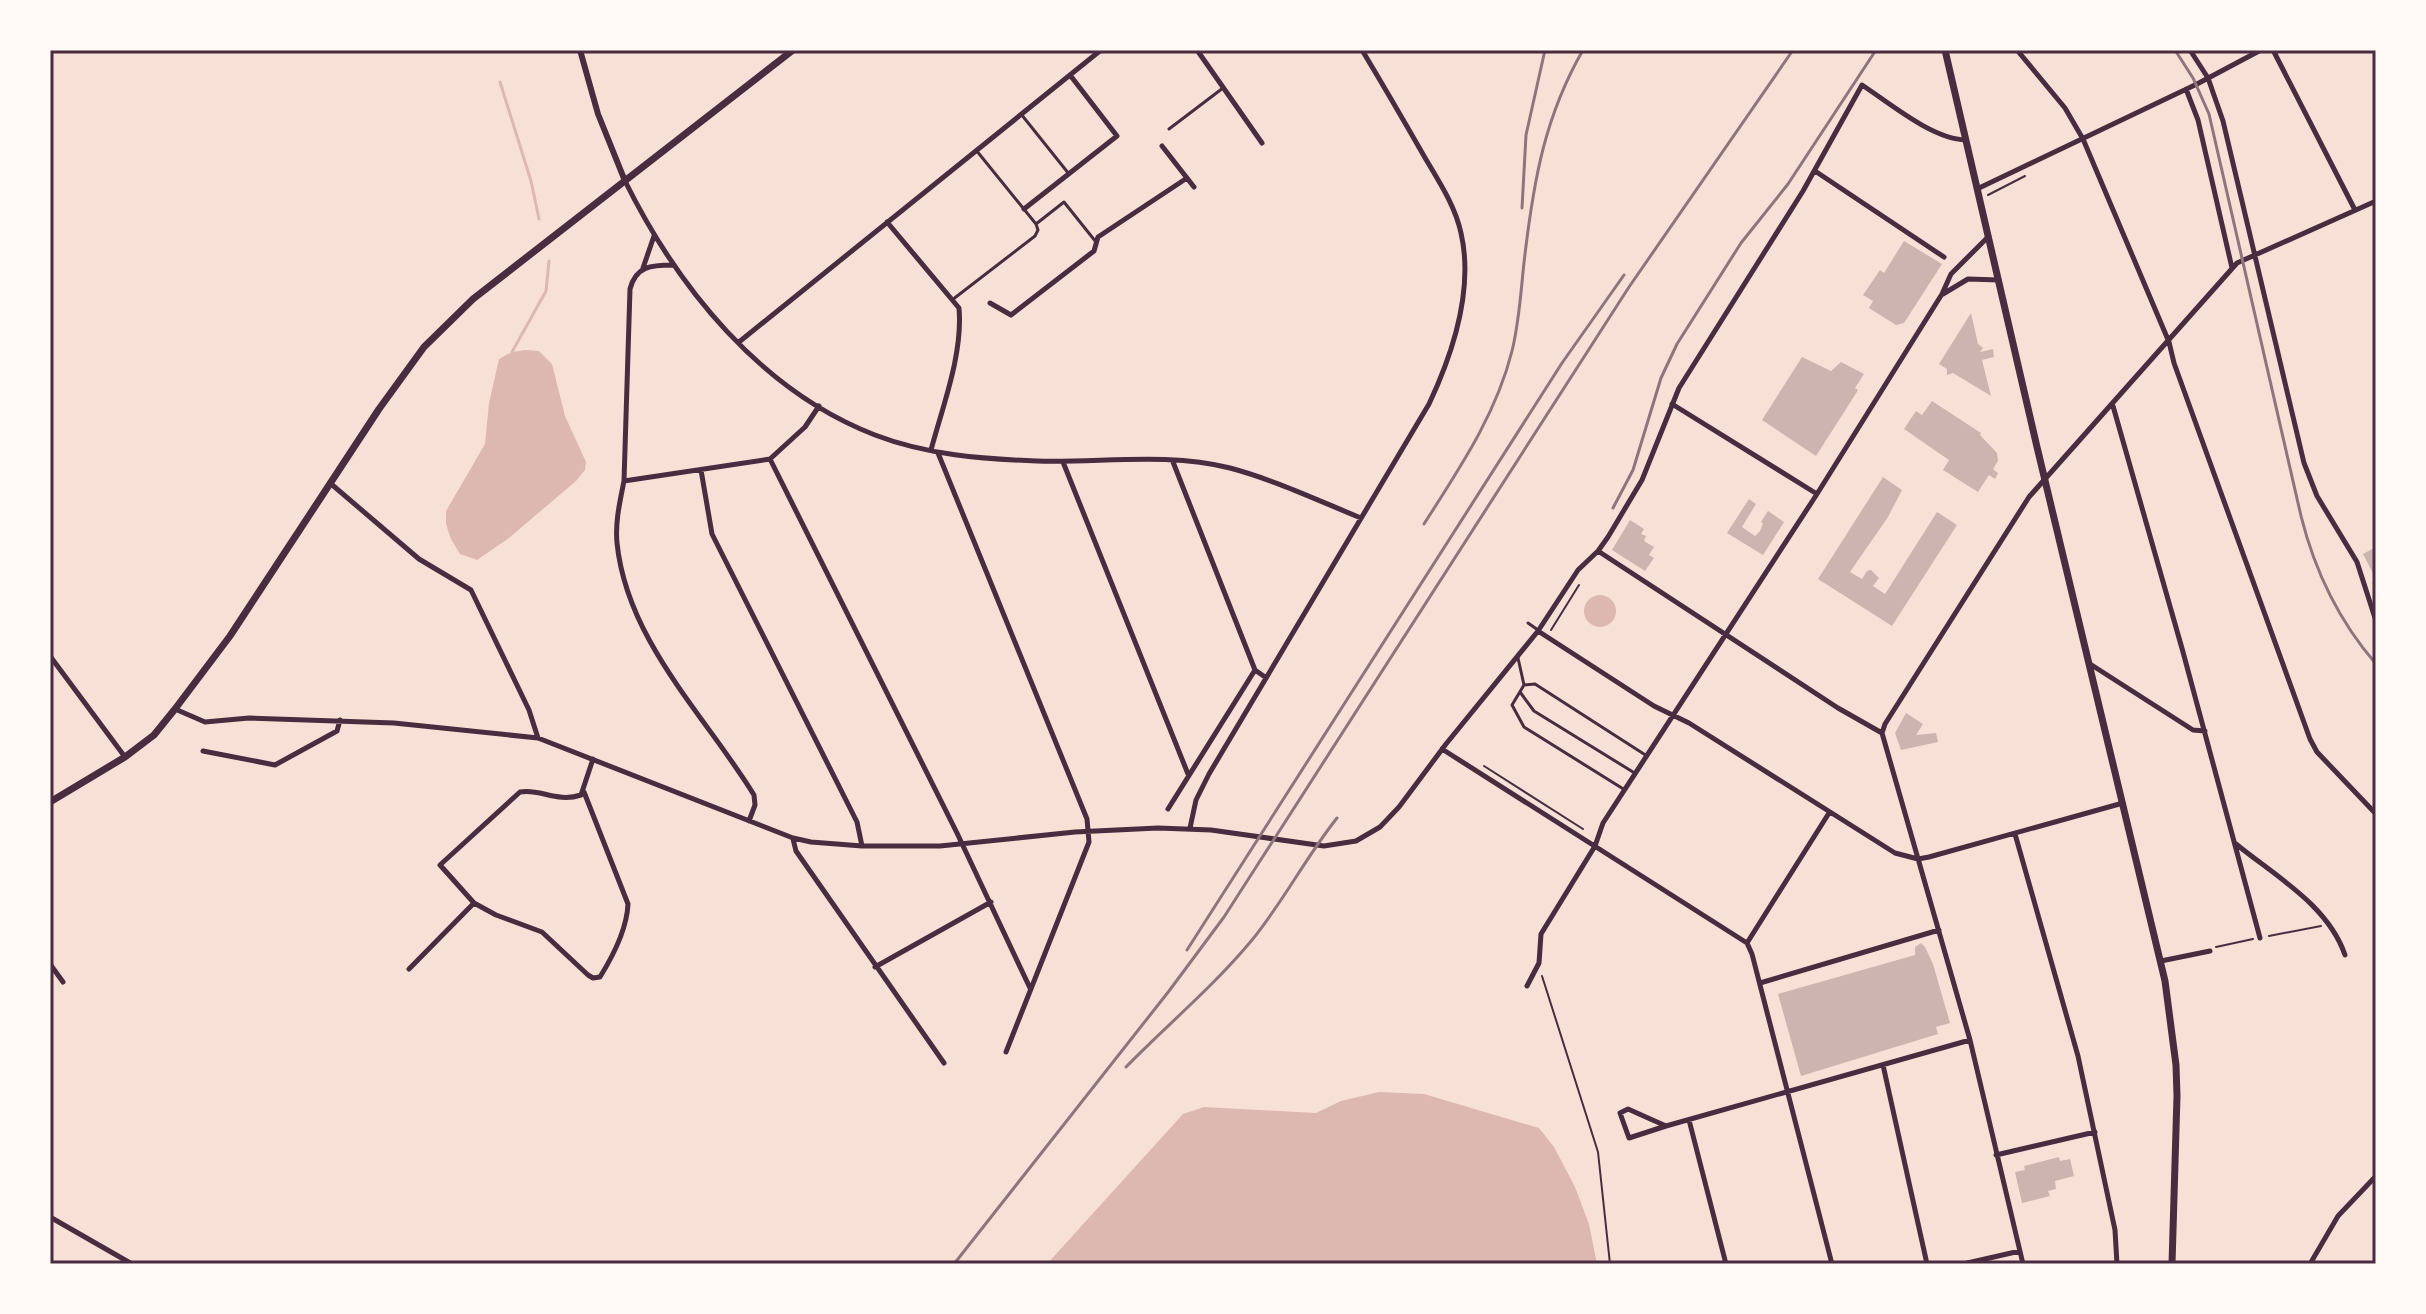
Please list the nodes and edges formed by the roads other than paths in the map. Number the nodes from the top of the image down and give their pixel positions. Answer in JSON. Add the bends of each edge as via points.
{"nodes":[{"id":1,"x":580,"y":50,"type":"edge"},
{"id":2,"x":793,"y":50,"type":"edge"},
{"id":3,"x":1101,"y":50,"type":"edge"},
{"id":4,"x":1197,"y":50,"type":"edge"},
{"id":5,"x":1362,"y":50,"type":"edge"},
{"id":6,"x":1945,"y":50,"type":"edge"},
{"id":7,"x":2017,"y":50,"type":"edge"},
{"id":8,"x":2190,"y":50,"type":"edge"},
{"id":9,"x":2261,"y":50,"type":"edge"},
{"id":10,"x":2273,"y":50,"type":"edge"},
{"id":11,"x":1070,"y":75,"type":"junction"},
{"id":12,"x":2208,"y":78,"type":"junction"},
{"id":13,"x":1223,"y":88,"type":"junction"},
{"id":14,"x":2186,"y":89,"type":"junction"},
{"id":15,"x":1021,"y":114,"type":"junction"},
{"id":16,"x":1169,"y":129,"type":"dead end"},
{"id":17,"x":2083,"y":139,"type":"junction"},
{"id":18,"x":1966,"y":140,"type":"junction"},
{"id":19,"x":1262,"y":143,"type":"dead end"},
{"id":20,"x":1162,"y":146,"type":"dead end"},
{"id":21,"x":976,"y":150,"type":"junction"},
{"id":22,"x":1815,"y":171,"type":"junction"},
{"id":23,"x":1069,"y":174,"type":"junction"},
{"id":24,"x":1187,"y":178,"type":"junction"},
{"id":25,"x":625,"y":181,"type":"junction"},
{"id":26,"x":1194,"y":187,"type":"dead end"},
{"id":27,"x":1977,"y":189,"type":"junction"},
{"id":28,"x":2376,"y":201,"type":"edge"},
{"id":29,"x":1024,"y":209,"type":"junction"},
{"id":30,"x":2355,"y":210,"type":"junction"},
{"id":31,"x":887,"y":222,"type":"junction"},
{"id":32,"x":1036,"y":224,"type":"junction"},
{"id":33,"x":654,"y":235,"type":"junction"},
{"id":34,"x":1988,"y":237,"type":"junction"},
{"id":35,"x":1096,"y":242,"type":"junction"},
{"id":36,"x":2255,"y":255,"type":"junction"},
{"id":37,"x":1944,"y":257,"type":"dead end"},
{"id":38,"x":674,"y":265,"type":"junction"},
{"id":39,"x":643,"y":268,"type":"junction"},
{"id":40,"x":2232,"y":269,"type":"junction"},
{"id":41,"x":1999,"y":280,"type":"junction"},
{"id":42,"x":1942,"y":294,"type":"junction"},
{"id":43,"x":952,"y":300,"type":"junction"},
{"id":44,"x":990,"y":303,"type":"dead end"},
{"id":45,"x":739,"y":342,"type":"junction"},
{"id":46,"x":2169,"y":342,"type":"junction"},
{"id":47,"x":1672,"y":404,"type":"junction"},
{"id":48,"x":2113,"y":405,"type":"junction"},
{"id":49,"x":819,"y":406,"type":"junction"},
{"id":50,"x":934,"y":451,"type":"junction"},
{"id":51,"x":770,"y":459,"type":"junction"},
{"id":52,"x":1173,"y":461,"type":"junction"},
{"id":53,"x":1063,"y":462,"type":"junction"},
{"id":54,"x":701,"y":470,"type":"junction"},
{"id":55,"x":2044,"y":478,"type":"junction"},
{"id":56,"x":624,"y":481,"type":"junction"},
{"id":57,"x":330,"y":483,"type":"junction"},
{"id":58,"x":1817,"y":494,"type":"junction"},
{"id":59,"x":1361,"y":519,"type":"junction"},
{"id":60,"x":1598,"y":551,"type":"junction"},
{"id":61,"x":2376,"y":621,"type":"edge"},
{"id":62,"x":1528,"y":623,"type":"dead end"},
{"id":63,"x":1538,"y":631,"type":"junction"},
{"id":64,"x":1726,"y":636,"type":"junction"},
{"id":65,"x":50,"y":656,"type":"edge"},
{"id":66,"x":1517,"y":656,"type":"junction"},
{"id":67,"x":2089,"y":664,"type":"junction"},
{"id":68,"x":1255,"y":670,"type":"junction"},
{"id":69,"x":1265,"y":677,"type":"junction"},
{"id":70,"x":1524,"y":685,"type":"junction"},
{"id":71,"x":1520,"y":692,"type":"junction"},
{"id":72,"x":175,"y":709,"type":"junction"},
{"id":73,"x":1673,"y":716,"type":"junction"},
{"id":74,"x":340,"y":720,"type":"junction"},
{"id":75,"x":2205,"y":731,"type":"junction"},
{"id":76,"x":1882,"y":733,"type":"junction"},
{"id":77,"x":538,"y":738,"type":"junction"},
{"id":78,"x":1442,"y":749,"type":"junction"},
{"id":79,"x":203,"y":751,"type":"dead end"},
{"id":80,"x":1647,"y":756,"type":"junction"},
{"id":81,"x":125,"y":757,"type":"junction"},
{"id":82,"x":593,"y":759,"type":"junction"},
{"id":83,"x":1188,"y":774,"type":"junction"},
{"id":84,"x":1636,"y":774,"type":"junction"},
{"id":85,"x":1625,"y":790,"type":"junction"},
{"id":86,"x":584,"y":792,"type":"junction"},
{"id":87,"x":50,"y":802,"type":"edge"},
{"id":88,"x":2123,"y":803,"type":"junction"},
{"id":89,"x":1168,"y":809,"type":"dead end"},
{"id":90,"x":1829,"y":813,"type":"junction"},
{"id":91,"x":2376,"y":814,"type":"edge"},
{"id":92,"x":749,"y":821,"type":"junction"},
{"id":93,"x":1190,"y":828,"type":"junction"},
{"id":94,"x":1089,"y":830,"type":"junction"},
{"id":95,"x":2015,"y":834,"type":"junction"},
{"id":96,"x":793,"y":838,"type":"junction"},
{"id":97,"x":2235,"y":843,"type":"junction"},
{"id":98,"x":963,"y":845,"type":"junction"},
{"id":99,"x":862,"y":846,"type":"junction"},
{"id":100,"x":1595,"y":846,"type":"junction"},
{"id":101,"x":1918,"y":859,"type":"junction"},
{"id":102,"x":991,"y":902,"type":"junction"},
{"id":103,"x":474,"y":903,"type":"junction"},
{"id":104,"x":1939,"y":930,"type":"junction"},
{"id":105,"x":2257,"y":938,"type":"road end"},
{"id":106,"x":1747,"y":943,"type":"junction"},
{"id":107,"x":2212,"y":949,"type":"road end"},
{"id":108,"x":2345,"y":955,"type":"dead end"},
{"id":109,"x":2161,"y":961,"type":"junction"},
{"id":110,"x":50,"y":964,"type":"edge"},
{"id":111,"x":875,"y":967,"type":"junction"},
{"id":112,"x":409,"y":969,"type":"dead end"},
{"id":113,"x":63,"y":982,"type":"dead end"},
{"id":114,"x":1760,"y":983,"type":"junction"},
{"id":115,"x":1527,"y":986,"type":"dead end"},
{"id":116,"x":1030,"y":988,"type":"junction"},
{"id":117,"x":1970,"y":1040,"type":"junction"},
{"id":118,"x":1006,"y":1052,"type":"dead end"},
{"id":119,"x":944,"y":1063,"type":"dead end"},
{"id":120,"x":1883,"y":1065,"type":"junction"},
{"id":121,"x":1789,"y":1092,"type":"junction"},
{"id":122,"x":1689,"y":1120,"type":"junction"},
{"id":123,"x":1666,"y":1126,"type":"junction"},
{"id":124,"x":2095,"y":1132,"type":"junction"},
{"id":125,"x":1996,"y":1155,"type":"junction"},
{"id":126,"x":2376,"y":1176,"type":"edge"},
{"id":127,"x":50,"y":1217,"type":"edge"},
{"id":128,"x":2020,"y":1251,"type":"junction"},
{"id":129,"x":132,"y":1264,"type":"edge"},
{"id":130,"x":1726,"y":1264,"type":"edge"},
{"id":131,"x":1832,"y":1264,"type":"edge"},
{"id":132,"x":1927,"y":1264,"type":"edge"},
{"id":133,"x":1963,"y":1264,"type":"edge"},
{"id":134,"x":2023,"y":1264,"type":"edge"},
{"id":135,"x":2117,"y":1264,"type":"edge"},
{"id":136,"x":2172,"y":1264,"type":"edge"},
{"id":137,"x":2310,"y":1264,"type":"edge"}],
"edges":[{"from":1,"to":25,"type":"street"},
{"from":2,"to":25,"type":"main road"},
{"from":3,"to":11,"type":"street"},
{"from":4,"to":13,"type":"street"},
{"from":5,"to":59,"type":"street","via":[[1446,194],[1465,260],[1461,311],[1444,372]]},
{"from":6,"to":18,"type":"main road"},
{"from":7,"to":17,"type":"street","via":[[2065,108]]},
{"from":8,"to":12,"type":"street"},
{"from":9,"to":12,"type":"street"},
{"from":10,"to":30,"type":"street"},
{"from":11,"to":15,"type":"street"},
{"from":11,"to":23,"type":"street","via":[[1117,136]]},
{"from":12,"to":14,"type":"street"},
{"from":12,"to":36,"type":"street"},
{"from":13,"to":16,"type":"lane"},
{"from":13,"to":19,"type":"street"},
{"from":14,"to":17,"type":"street"},
{"from":14,"to":40,"type":"street"},
{"from":15,"to":21,"type":"street"},
{"from":15,"to":23,"type":"lane"},
{"from":17,"to":27,"type":"street"},
{"from":17,"to":46,"type":"street"},
{"from":18,"to":22,"type":"street","via":[[1934,131],[1862,85]]},
{"from":18,"to":27,"type":"main road"},
{"from":20,"to":24,"type":"street"},
{"from":21,"to":29,"type":"lane"},
{"from":21,"to":31,"type":"street"},
{"from":22,"to":37,"type":"street"},
{"from":22,"to":47,"type":"street"},
{"from":23,"to":29,"type":"street"},
{"from":24,"to":26,"type":"street"},
{"from":24,"to":35,"type":"street"},
{"from":25,"to":33,"type":"street"},
{"from":25,"to":57,"type":"main road","via":[[440,329]]},
{"from":27,"to":34,"type":"main road"},
{"from":28,"to":30,"type":"street"},
{"from":29,"to":32,"type":"lane"},
{"from":30,"to":36,"type":"street"},
{"from":31,"to":43,"type":"street"},
{"from":31,"to":45,"type":"street"},
{"from":32,"to":35,"type":"lane","via":[[1064,202]]},
{"from":32,"to":43,"type":"lane","via":[[1035,236]]},
{"from":33,"to":38,"type":"street"},
{"from":33,"to":39,"type":"street"},
{"from":34,"to":41,"type":"main road"},
{"from":34,"to":42,"type":"street","via":[[1951,274]]},
{"from":35,"to":44,"type":"street","via":[[1094,251],[1011,315]]},
{"from":36,"to":40,"type":"street"},
{"from":36,"to":61,"type":"street","via":[[2304,463],[2317,496],[2357,562]]},
{"from":38,"to":39,"type":"street"},
{"from":38,"to":45,"type":"street","via":[[708,313]]},
{"from":39,"to":56,"type":"street","via":[[632,281],[629,298]]},
{"from":40,"to":46,"type":"street"},
{"from":41,"to":42,"type":"street","via":[[1973,278]]},
{"from":41,"to":55,"type":"main road"},
{"from":42,"to":58,"type":"street"},
{"from":43,"to":50,"type":"street","via":[[959,308],[960,325]]},
{"from":45,"to":49,"type":"street"},
{"from":46,"to":48,"type":"street"},
{"from":46,"to":91,"type":"street","via":[[2310,739]]},
{"from":47,"to":58,"type":"street"},
{"from":47,"to":60,"type":"street","via":[[1642,480]]},
{"from":48,"to":55,"type":"street"},
{"from":48,"to":75,"type":"street"},
{"from":49,"to":50,"type":"street","via":[[877,435]]},
{"from":49,"to":51,"type":"street"},
{"from":50,"to":53,"type":"street"},
{"from":50,"to":94,"type":"street"},
{"from":51,"to":54,"type":"street"},
{"from":51,"to":98,"type":"street"},
{"from":52,"to":53,"type":"street"},
{"from":52,"to":59,"type":"street","via":[[1229,468]]},
{"from":52,"to":68,"type":"street"},
{"from":53,"to":83,"type":"street"},
{"from":54,"to":56,"type":"street"},
{"from":54,"to":99,"type":"street","via":[[712,534],[857,822]]},
{"from":55,"to":67,"type":"main road"},
{"from":55,"to":76,"type":"street"},
{"from":56,"to":92,"type":"street","via":[[617,543],[628,588],[666,670],[754,795]]},
{"from":57,"to":72,"type":"main road","via":[[230,636]]},
{"from":57,"to":77,"type":"street","via":[[419,559],[471,590]]},
{"from":58,"to":64,"type":"street"},
{"from":59,"to":69,"type":"street"},
{"from":60,"to":63,"type":"street","via":[[1578,570]]},
{"from":60,"to":64,"type":"street"},
{"from":62,"to":63,"type":"lane"},
{"from":63,"to":66,"type":"street"},
{"from":63,"to":73,"type":"street"},
{"from":64,"to":73,"type":"street"},
{"from":64,"to":76,"type":"street"},
{"from":65,"to":81,"type":"street"},
{"from":66,"to":70,"type":"lane"},
{"from":66,"to":78,"type":"street"},
{"from":67,"to":75,"type":"street","via":[[2193,730]]},
{"from":67,"to":88,"type":"main road"},
{"from":68,"to":69,"type":"street"},
{"from":68,"to":83,"type":"street"},
{"from":69,"to":93,"type":"street","via":[[1199,792]]},
{"from":70,"to":71,"type":"lane"},
{"from":70,"to":80,"type":"lane","via":[[1535,684]]},
{"from":71,"to":84,"type":"lane","via":[[1534,711]]},
{"from":71,"to":85,"type":"lane","via":[[1512,705],[1524,727]]},
{"from":72,"to":74,"type":"street","via":[[205,722]]},
{"from":72,"to":81,"type":"main road","via":[[154,735]]},
{"from":73,"to":80,"type":"street"},
{"from":73,"to":90,"type":"street"},
{"from":74,"to":77,"type":"street"},
{"from":74,"to":79,"type":"street","via":[[337,731],[275,765]]},
{"from":75,"to":97,"type":"street"},
{"from":76,"to":101,"type":"street"},
{"from":77,"to":82,"type":"street"},
{"from":78,"to":93,"type":"street","via":[[1390,817],[1356,841],[1324,846]]},
{"from":78,"to":100,"type":"street"},
{"from":80,"to":84,"type":"street"},
{"from":81,"to":87,"type":"main road"},
{"from":82,"to":86,"type":"street"},
{"from":82,"to":92,"type":"street"},
{"from":83,"to":89,"type":"street"},
{"from":84,"to":85,"type":"street"},
{"from":85,"to":100,"type":"street"},
{"from":86,"to":103,"type":"street","via":[[556,798],[520,792],[440,865]]},
{"from":86,"to":103,"type":"street","via":[[628,904],[600,977],[588,975],[542,932]]},
{"from":88,"to":95,"type":"street"},
{"from":88,"to":109,"type":"main road"},
{"from":90,"to":101,"type":"street","via":[[1895,853]]},
{"from":90,"to":106,"type":"street"},
{"from":92,"to":96,"type":"street"},
{"from":93,"to":94,"type":"street"},
{"from":94,"to":98,"type":"street"},
{"from":94,"to":116,"type":"street","via":[[1089,842]]},
{"from":95,"to":101,"type":"street"},
{"from":95,"to":124,"type":"street"},
{"from":96,"to":99,"type":"street"},
{"from":96,"to":111,"type":"street","via":[[796,851]]},
{"from":97,"to":105,"type":"street"},
{"from":97,"to":108,"type":"street","via":[[2320,911]]},
{"from":98,"to":99,"type":"street"},
{"from":98,"to":102,"type":"street"},
{"from":100,"to":106,"type":"street"},
{"from":100,"to":115,"type":"street","via":[[1541,934],[1539,963]]},
{"from":101,"to":104,"type":"street"},
{"from":102,"to":111,"type":"street"},
{"from":102,"to":116,"type":"street"},
{"from":103,"to":112,"type":"street"},
{"from":104,"to":114,"type":"street"},
{"from":104,"to":117,"type":"street"},
{"from":106,"to":114,"type":"street"},
{"from":107,"to":109,"type":"street"},
{"from":109,"to":136,"type":"main road","via":[[2177,1096]]},
{"from":110,"to":113,"type":"street"},
{"from":111,"to":119,"type":"street"},
{"from":114,"to":121,"type":"street"},
{"from":116,"to":118,"type":"street"},
{"from":117,"to":120,"type":"street"},
{"from":117,"to":125,"type":"street"},
{"from":120,"to":121,"type":"street"},
{"from":120,"to":132,"type":"street"},
{"from":121,"to":122,"type":"street"},
{"from":121,"to":131,"type":"street"},
{"from":122,"to":123,"type":"street"},
{"from":122,"to":130,"type":"street"},
{"from":123,"to":123,"type":"street","via":[[1628,1109],[1620,1113],[1629,1138]]},
{"from":124,"to":125,"type":"street"},
{"from":124,"to":135,"type":"street"},
{"from":125,"to":128,"type":"street"},
{"from":126,"to":137,"type":"street","via":[[2338,1216]]},
{"from":127,"to":129,"type":"street"},
{"from":128,"to":133,"type":"street"},
{"from":128,"to":134,"type":"street"}]}
